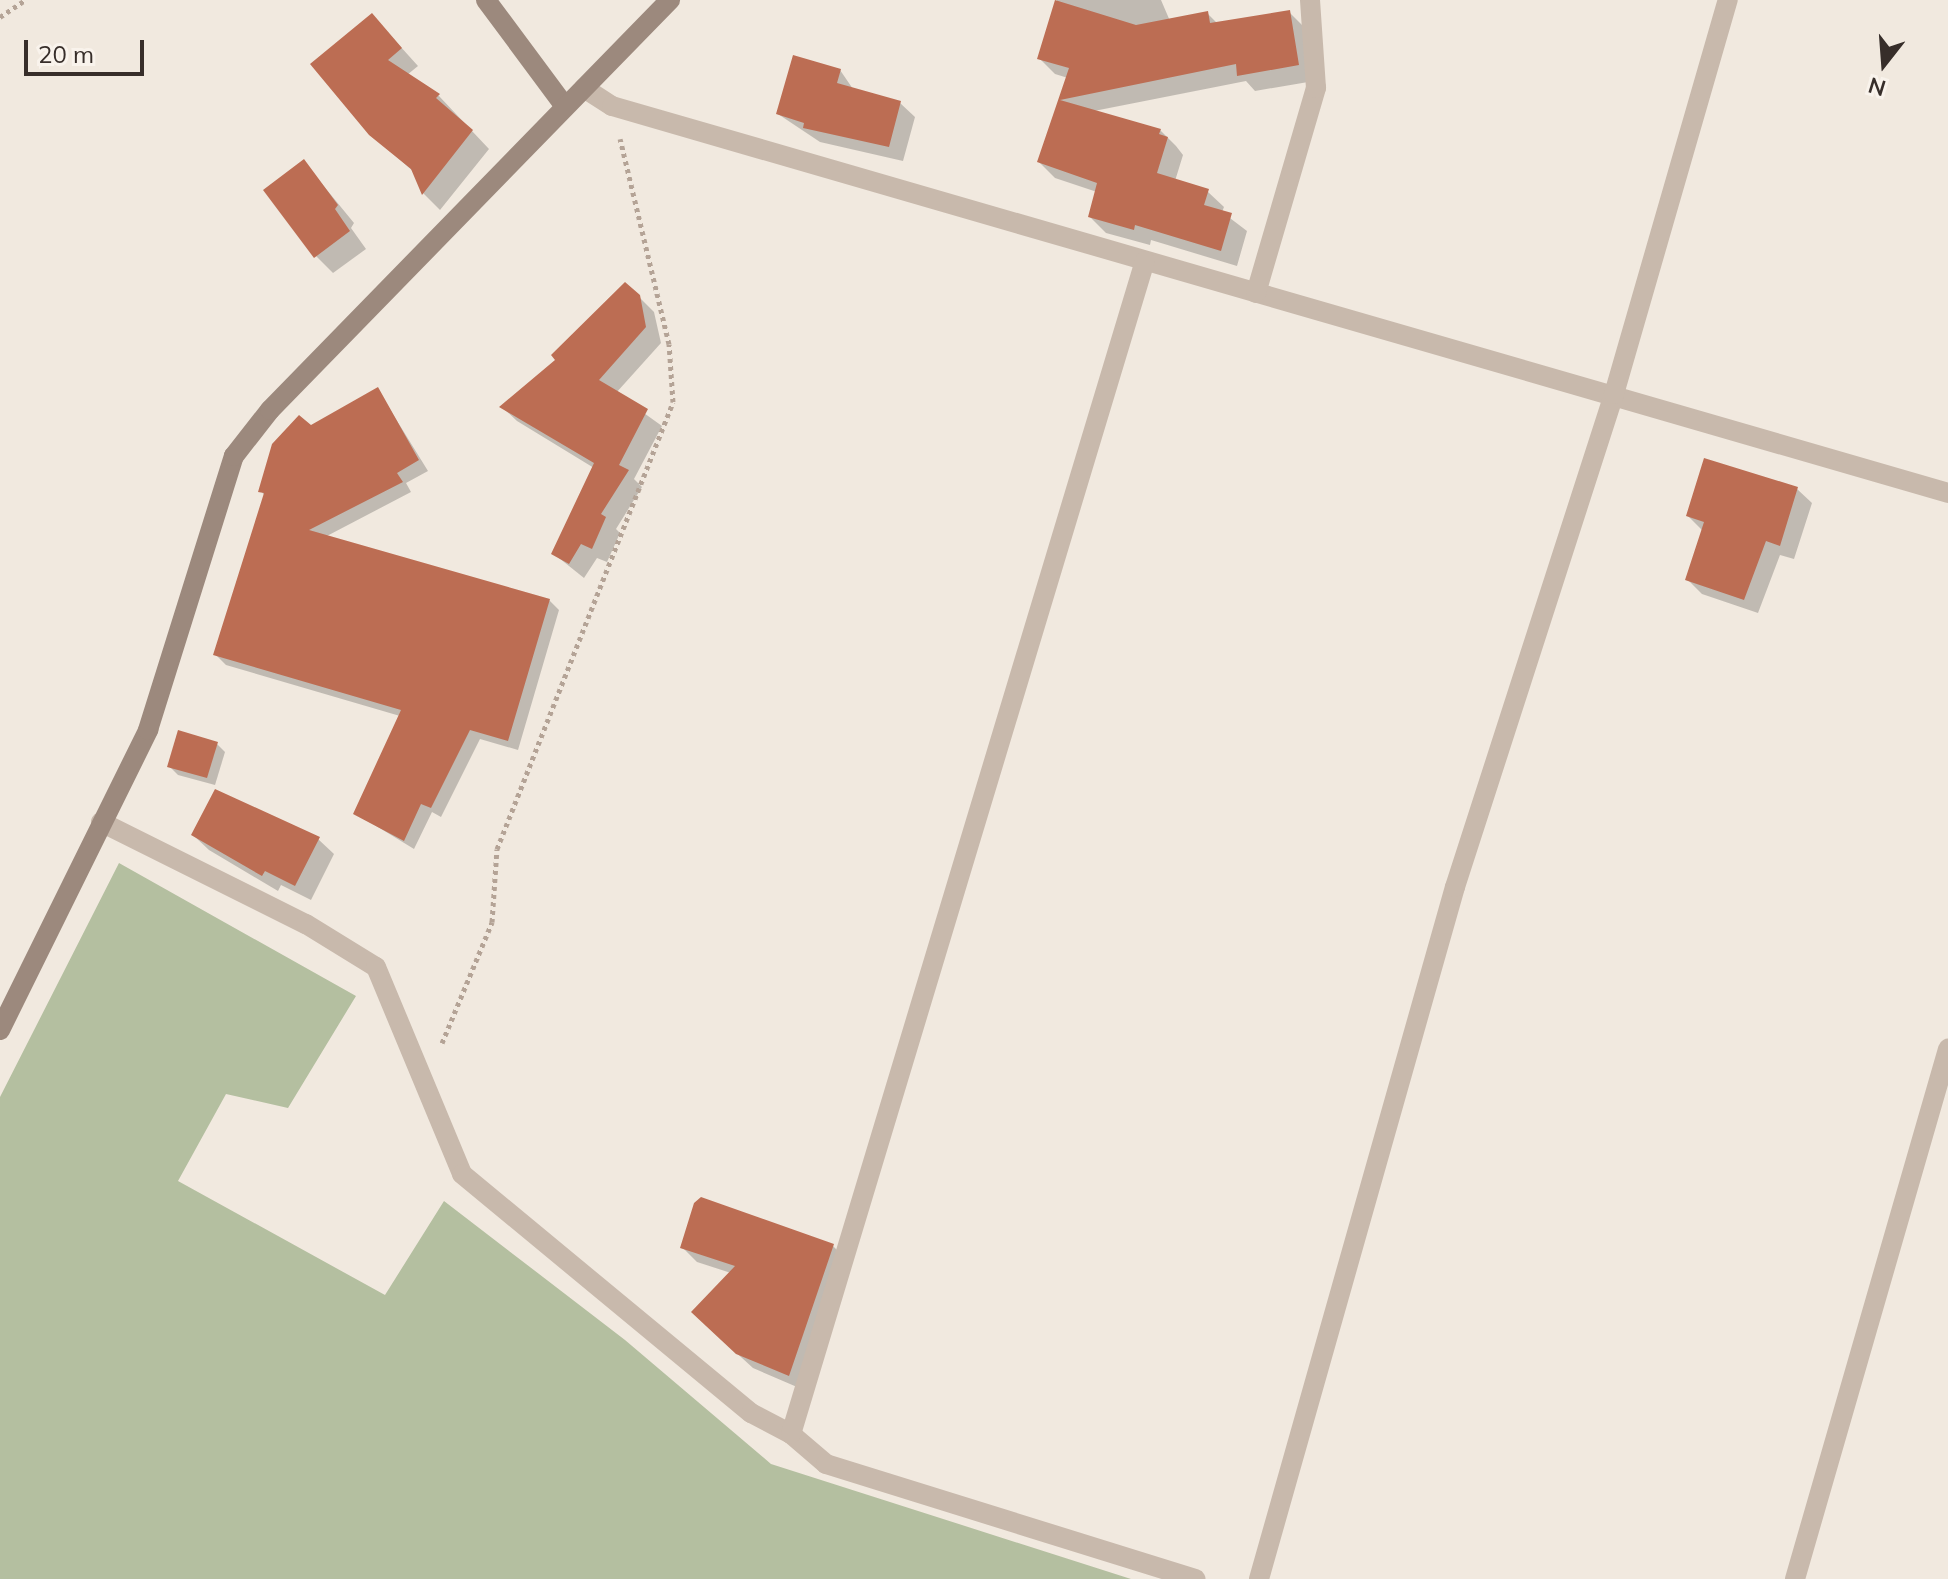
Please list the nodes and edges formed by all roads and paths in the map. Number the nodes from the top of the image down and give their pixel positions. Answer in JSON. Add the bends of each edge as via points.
{"nodes":[{"id":1,"x":25,"y":0,"type":"edge"},
{"id":2,"x":486,"y":0,"type":"edge"},
{"id":3,"x":670,"y":0,"type":"edge"},
{"id":4,"x":1310,"y":0,"type":"edge"},
{"id":5,"x":1728,"y":0,"type":"edge"},
{"id":6,"x":0,"y":17,"type":"edge"},
{"id":7,"x":584,"y":88,"type":"junction"},
{"id":8,"x":564,"y":105,"type":"junction"},
{"id":9,"x":612,"y":106,"type":"junction"},
{"id":10,"x":1145,"y":261,"type":"junction"},
{"id":11,"x":1256,"y":293,"type":"junction"},
{"id":12,"x":1614,"y":394,"type":"junction"},
{"id":13,"x":1948,"y":493,"type":"edge"},
{"id":14,"x":101,"y":822,"type":"junction"},
{"id":15,"x":0,"y":1030,"type":"edge"},
{"id":16,"x":1948,"y":1049,"type":"edge"},
{"id":17,"x":425,"y":1085,"type":"junction"},
{"id":18,"x":791,"y":1434,"type":"junction"},
{"id":19,"x":1195,"y":1579,"type":"edge"},
{"id":20,"x":1259,"y":1579,"type":"edge"},
{"id":21,"x":1795,"y":1579,"type":"edge"}],
"edges":[{"from":1,"to":6,"type":"path"},
{"from":2,"to":8,"type":"street"},
{"from":3,"to":7,"type":"street"},
{"from":4,"to":11,"type":"street","via":[[1316,88]]},
{"from":5,"to":12,"type":"street"},
{"from":7,"to":8,"type":"street"},
{"from":7,"to":9,"type":"street"},
{"from":8,"to":14,"type":"street","via":[[270,410],[234,456],[148,730]]},
{"from":9,"to":10,"type":"street"},
{"from":9,"to":17,"type":"path","via":[[669,344],[673,402],[497,849],[492,922]]},
{"from":10,"to":11,"type":"street"},
{"from":10,"to":18,"type":"street"},
{"from":11,"to":12,"type":"street"},
{"from":12,"to":13,"type":"street"},
{"from":12,"to":20,"type":"street","via":[[1455,887]]},
{"from":14,"to":15,"type":"street"},
{"from":14,"to":17,"type":"street","via":[[306,924],[376,967]]},
{"from":16,"to":21,"type":"street"},
{"from":17,"to":18,"type":"street","via":[[462,1174],[751,1413]]},
{"from":18,"to":19,"type":"street","via":[[826,1464]]}]}
